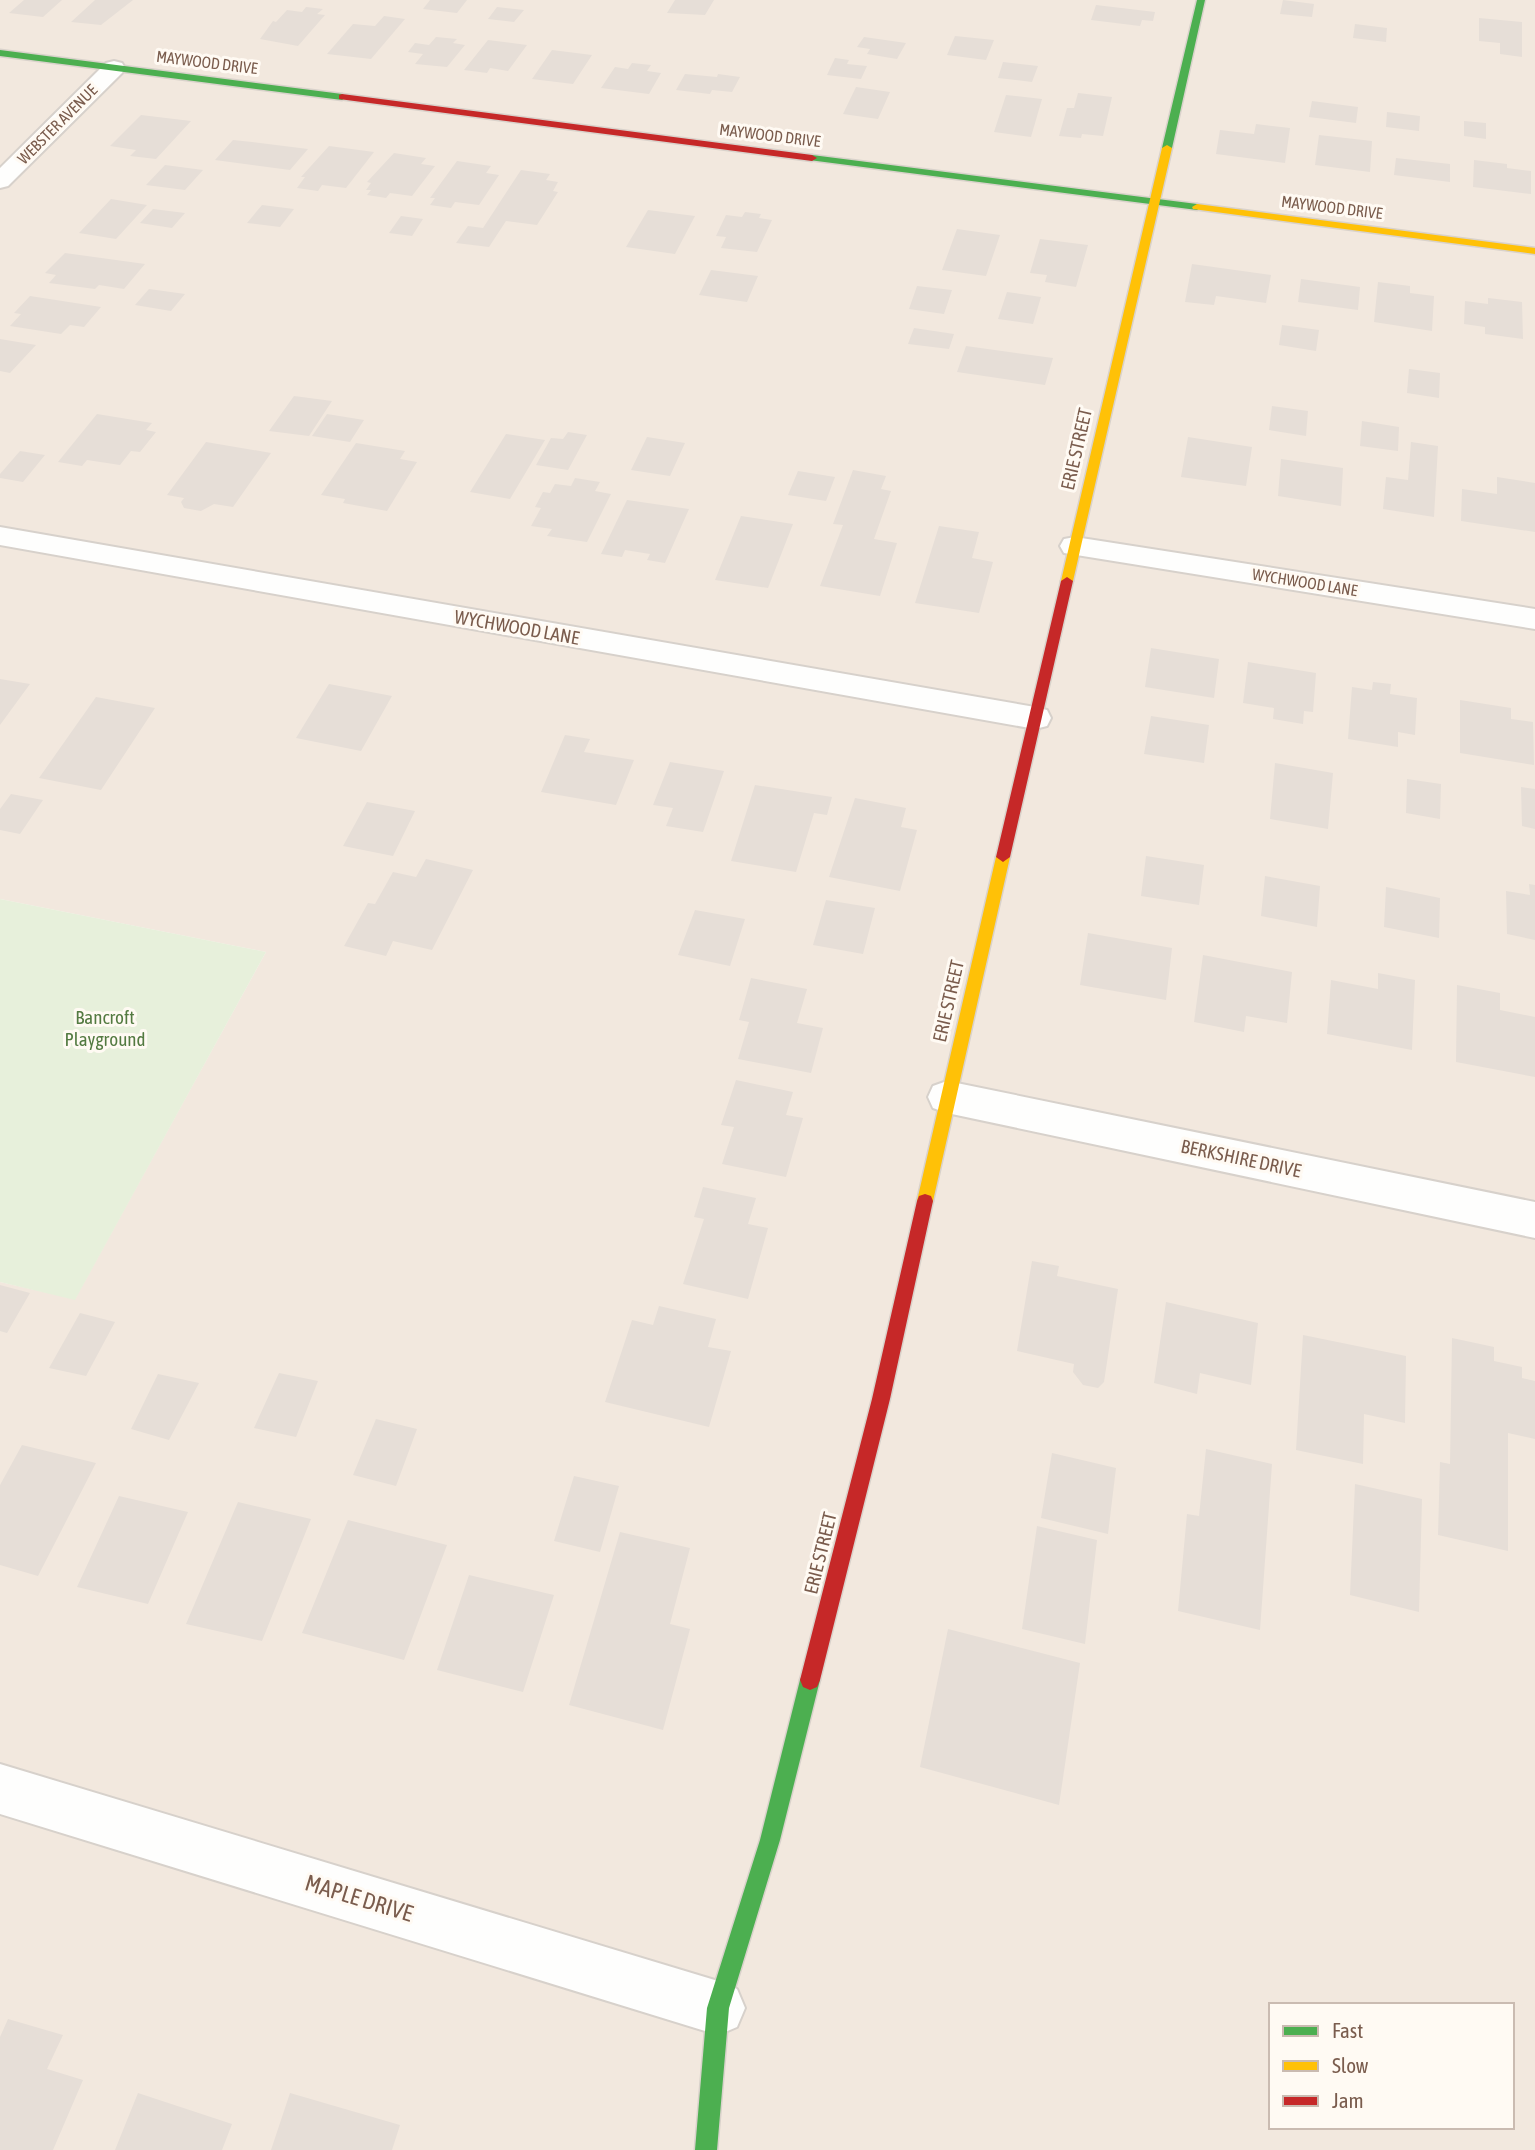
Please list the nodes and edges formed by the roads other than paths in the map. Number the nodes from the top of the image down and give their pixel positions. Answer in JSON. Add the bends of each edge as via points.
{"nodes":[{"id":1,"x":1201,"y":0,"type":"edge"},
{"id":2,"x":0,"y":53,"type":"edge"},
{"id":3,"x":114,"y":68,"type":"junction"},
{"id":4,"x":0,"y":180,"type":"edge"},
{"id":5,"x":1155,"y":202,"type":"junction"},
{"id":6,"x":1535,"y":251,"type":"edge"},
{"id":7,"x":0,"y":536,"type":"edge"},
{"id":8,"x":1075,"y":546,"type":"junction"},
{"id":9,"x":1535,"y":619,"type":"edge"},
{"id":10,"x":1035,"y":718,"type":"junction"},
{"id":11,"x":947,"y":1097,"type":"junction"},
{"id":12,"x":1535,"y":1220,"type":"edge"},
{"id":13,"x":0,"y":1789,"type":"edge"},
{"id":14,"x":718,"y":2008,"type":"junction"},
{"id":15,"x":706,"y":2150,"type":"edge"}],
"edges":[{"from":1,"to":5,"type":"street","name":"ERIE STREET"},
{"from":2,"to":3,"type":"street","name":"MAYWOOD DRIVE"},
{"from":3,"to":4,"type":"street","name":"WEBSTER AVENUE"},
{"from":3,"to":5,"type":"street","name":"MAYWOOD DRIVE"},
{"from":5,"to":6,"type":"street","name":"MAYWOOD DRIVE"},
{"from":5,"to":8,"type":"street","name":"ERIE STREET"},
{"from":7,"to":10,"type":"street","name":"WYCHWOOD LANE"},
{"from":8,"to":9,"type":"street","name":"WYCHWOOD LANE"},
{"from":8,"to":10,"type":"street","name":"ERIE STREET"},
{"from":10,"to":11,"type":"street","name":"ERIE STREET"},
{"from":11,"to":12,"type":"street","name":"BERKSHIRE DRIVE"},
{"from":11,"to":14,"type":"street","name":"ERIE STREET","via":[[881,1399],[770,1840]]},
{"from":13,"to":14,"type":"street","name":"MAPLE DRIVE"},
{"from":14,"to":15,"type":"street","name":"ERIE STREET"}]}
